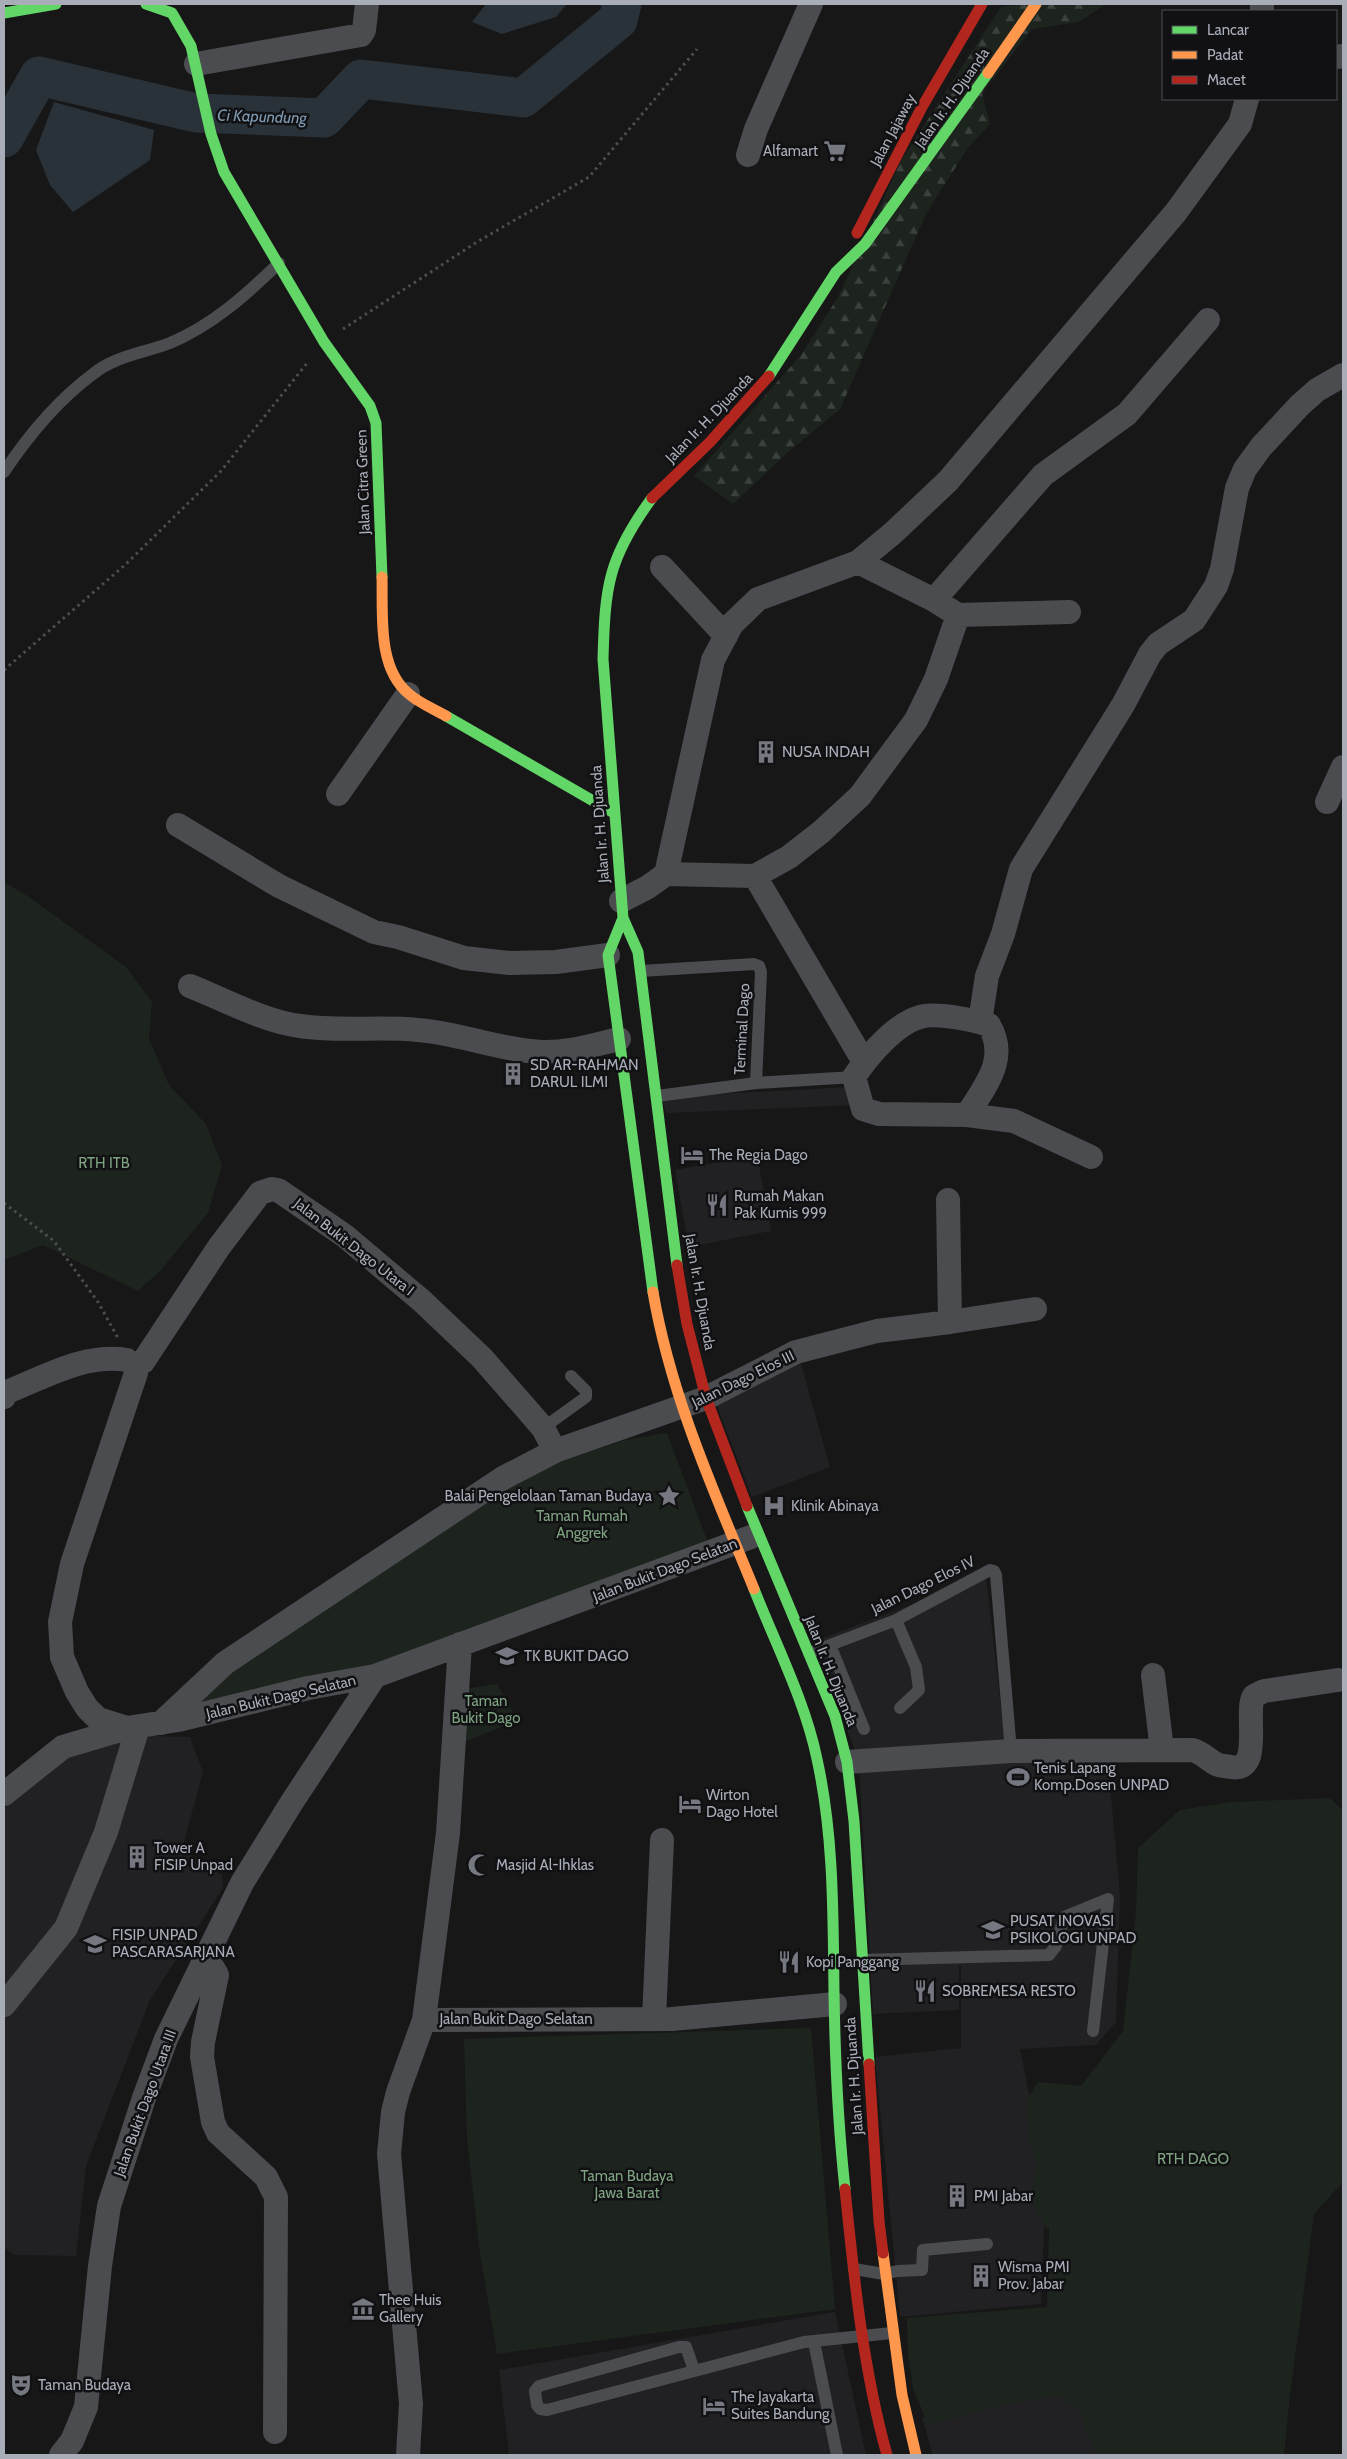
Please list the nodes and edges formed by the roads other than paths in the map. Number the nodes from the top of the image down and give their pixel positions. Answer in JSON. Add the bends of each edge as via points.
{"nodes":[{"id":1,"x":56,"y":4,"type":"edge"},
{"id":2,"x":146,"y":4,"type":"edge"},
{"id":3,"x":367,"y":4,"type":"edge"},
{"id":4,"x":811,"y":4,"type":"edge"},
{"id":5,"x":982,"y":4,"type":"edge"},
{"id":6,"x":1036,"y":4,"type":"edge"},
{"id":7,"x":4,"y":13,"type":"edge"},
{"id":8,"x":197,"y":74,"type":"junction"},
{"id":9,"x":1247,"y":100,"type":"edge"},
{"id":10,"x":748,"y":155,"type":"dead end"},
{"id":11,"x":280,"y":263,"type":"junction"},
{"id":12,"x":836,"y":272,"type":"junction"},
{"id":13,"x":1208,"y":320,"type":"dead end"},
{"id":14,"x":1343,"y":376,"type":"edge"},
{"id":15,"x":4,"y":472,"type":"edge"},
{"id":16,"x":858,"y":562,"type":"junction"},
{"id":17,"x":662,"y":567,"type":"dead end"},
{"id":18,"x":934,"y":600,"type":"junction"},
{"id":19,"x":1069,"y":612,"type":"dead end"},
{"id":20,"x":958,"y":616,"type":"junction"},
{"id":21,"x":726,"y":636,"type":"junction"},
{"id":22,"x":408,"y":694,"type":"junction"},
{"id":23,"x":1343,"y":767,"type":"edge"},
{"id":24,"x":338,"y":794,"type":"dead end"},
{"id":25,"x":1327,"y":802,"type":"dead end"},
{"id":26,"x":614,"y":813,"type":"junction"},
{"id":27,"x":178,"y":824,"type":"dead end"},
{"id":28,"x":666,"y":874,"type":"junction"},
{"id":29,"x":755,"y":876,"type":"junction"},
{"id":30,"x":622,"y":910,"type":"junction"},
{"id":31,"x":608,"y":955,"type":"junction"},
{"id":32,"x":641,"y":970,"type":"junction"},
{"id":33,"x":190,"y":986,"type":"dead end"},
{"id":34,"x":980,"y":1022,"type":"junction"},
{"id":35,"x":619,"y":1039,"type":"junction"},
{"id":36,"x":859,"y":1069,"type":"junction"},
{"id":37,"x":756,"y":1083,"type":"junction"},
{"id":38,"x":656,"y":1096,"type":"junction"},
{"id":39,"x":967,"y":1115,"type":"junction"},
{"id":40,"x":1091,"y":1157,"type":"dead end"},
{"id":41,"x":948,"y":1200,"type":"dead end"},
{"id":42,"x":1035,"y":1309,"type":"dead end"},
{"id":43,"x":950,"y":1322,"type":"junction"},
{"id":44,"x":134,"y":1363,"type":"junction"},
{"id":45,"x":571,"y":1376,"type":"dead end"},
{"id":46,"x":4,"y":1397,"type":"edge"},
{"id":47,"x":706,"y":1398,"type":"junction"},
{"id":48,"x":681,"y":1408,"type":"junction"},
{"id":49,"x":543,"y":1428,"type":"junction"},
{"id":50,"x":555,"y":1451,"type":"junction"},
{"id":51,"x":758,"y":1534,"type":"junction"},
{"id":52,"x":734,"y":1544,"type":"junction"},
{"id":53,"x":896,"y":1620,"type":"junction"},
{"id":54,"x":460,"y":1644,"type":"junction"},
{"id":55,"x":830,"y":1645,"type":"junction"},
{"id":56,"x":809,"y":1653,"type":"junction"},
{"id":57,"x":1153,"y":1675,"type":"dead end"},
{"id":58,"x":375,"y":1676,"type":"junction"},
{"id":59,"x":1338,"y":1680,"type":"dead end"},
{"id":60,"x":900,"y":1708,"type":"dead end"},
{"id":61,"x":161,"y":1723,"type":"junction"},
{"id":62,"x":133,"y":1727,"type":"junction"},
{"id":63,"x":1162,"y":1750,"type":"junction"},
{"id":64,"x":1011,"y":1751,"type":"junction"},
{"id":65,"x":845,"y":1753,"type":"junction"},
{"id":66,"x":4,"y":1794,"type":"edge"},
{"id":67,"x":662,"y":1840,"type":"dead end"},
{"id":68,"x":862,"y":1960,"type":"junction"},
{"id":69,"x":205,"y":1962,"type":"junction"},
{"id":70,"x":850,"y":2003,"type":"junction"},
{"id":71,"x":4,"y":2005,"type":"edge"},
{"id":72,"x":654,"y":2019,"type":"junction"},
{"id":73,"x":424,"y":2020,"type":"junction"},
{"id":74,"x":1093,"y":2031,"type":"dead end"},
{"id":75,"x":987,"y":2244,"type":"dead end"},
{"id":76,"x":854,"y":2269,"type":"junction"},
{"id":77,"x":884,"y":2274,"type":"junction"},
{"id":78,"x":892,"y":2333,"type":"junction"},
{"id":79,"x":864,"y":2337,"type":"junction"},
{"id":80,"x":814,"y":2342,"type":"junction"},
{"id":81,"x":694,"y":2370,"type":"junction"},
{"id":82,"x":275,"y":2432,"type":"dead end"},
{"id":83,"x":410,"y":2452,"type":"edge"},
{"id":84,"x":61,"y":2455,"type":"edge"},
{"id":85,"x":836,"y":2455,"type":"edge"},
{"id":86,"x":886,"y":2455,"type":"edge"},
{"id":87,"x":916,"y":2455,"type":"edge"}],
"edges":[{"from":1,"to":7,"type":"main road"},
{"from":2,"to":8,"type":"main road","name":"Jalan Citra Green","via":[[172,13],[191,46]]},
{"from":3,"to":8,"type":"street","via":[[364,30],[360,35]]},
{"from":4,"to":10,"type":"street"},
{"from":5,"to":12,"type":"main road","name":"Jalan Jajaway","via":[[922,107]]},
{"from":6,"to":12,"type":"main road","name":"Jalan Ir. H. Djuanda","via":[[865,244]]},
{"from":8,"to":11,"type":"main road","name":"Jalan Citra Green","via":[[224,172]]},
{"from":9,"to":16,"type":"street","via":[[1240,124],[1170,219],[948,480]]},
{"from":11,"to":15,"type":"lane","via":[[243,299],[206,323],[170,343],[129,355],[94,373],[25,440]]},
{"from":11,"to":22,"type":"main road","name":"Jalan Citra Green","via":[[324,342],[370,406],[376,422],[384,646],[387,664]]},
{"from":12,"to":26,"type":"main road","name":"Jalan Ir. H. Djuanda","via":[[770,375],[710,442],[653,496],[620,547],[610,577],[603,658]]},
{"from":13,"to":18,"type":"street","via":[[1127,414],[1043,475]]},
{"from":14,"to":34,"type":"street","via":[[1300,405],[1244,469],[1235,495],[1224,561],[1216,586],[1194,620],[1158,644],[1150,654],[1124,705],[1021,868],[1003,934],[987,976]]},
{"from":16,"to":18,"type":"street"},
{"from":16,"to":21,"type":"street","via":[[758,599],[732,624]]},
{"from":17,"to":21,"type":"street"},
{"from":18,"to":20,"type":"street"},
{"from":19,"to":20,"type":"street"},
{"from":20,"to":29,"type":"street","via":[[936,679],[916,720],[860,796],[821,832]]},
{"from":21,"to":28,"type":"street","via":[[713,660]]},
{"from":22,"to":24,"type":"street"},
{"from":22,"to":26,"type":"main road","name":"Jalan Citra Green"},
{"from":23,"to":25,"type":"street"},
{"from":26,"to":30,"type":"main road","name":"Jalan Ir. H. Djuanda"},
{"from":27,"to":31,"type":"street","via":[[279,886],[374,932],[464,958],[510,963],[556,962]]},
{"from":28,"to":29,"type":"street"},
{"from":28,"to":30,"type":"street"},
{"from":29,"to":36,"type":"street"},
{"from":30,"to":31,"type":"main road","name":"Jalan Ir. H. Djuanda"},
{"from":30,"to":32,"type":"main road","name":"Jalan Ir. H. Djuanda","via":[[638,952]]},
{"from":31,"to":35,"type":"main road","name":"Jalan Ir. H. Djuanda"},
{"from":32,"to":37,"type":"lane","name":"Terminal Dago","via":[[759,966]]},
{"from":32,"to":38,"type":"main road","name":"Jalan Ir. H. Djuanda"},
{"from":33,"to":35,"type":"street","via":[[298,1026],[338,1030],[418,1030],[542,1052],[570,1051]]},
{"from":34,"to":36,"type":"street","via":[[920,1016],[884,1040]]},
{"from":34,"to":39,"type":"street","via":[[989,1025],[997,1041],[996,1062]]},
{"from":35,"to":48,"type":"main road","name":"Jalan Ir. H. Djuanda","via":[[653,1302]]},
{"from":36,"to":37,"type":"lane"},
{"from":36,"to":39,"type":"street","via":[[863,1109],[878,1114]]},
{"from":37,"to":38,"type":"lane","name":"Terminal Dago"},
{"from":38,"to":47,"type":"main road","name":"Jalan Ir. H. Djuanda","via":[[678,1270],[687,1324]]},
{"from":39,"to":40,"type":"street","via":[[1014,1121]]},
{"from":41,"to":43,"type":"street"},
{"from":42,"to":43,"type":"street","name":"Jalan Dago Elos III"},
{"from":43,"to":47,"type":"street","name":"Jalan Dago Elos III","via":[[877,1331],[796,1352]]},
{"from":44,"to":46,"type":"street","via":[[113,1358],[85,1361],[7,1392]]},
{"from":44,"to":49,"type":"street","name":"Jalan Bukit Dago Utara I","via":[[260,1193],[272,1189],[288,1195],[345,1236],[422,1301],[482,1358]]},
{"from":44,"to":62,"type":"street","name":"Jalan Bukit Dago Utara I","via":[[72,1564],[60,1622],[62,1657],[87,1708],[98,1719]]},
{"from":45,"to":49,"type":"lane","via":[[586,1391],[586,1397]]},
{"from":47,"to":48,"type":"street","name":"Jalan Dago Elos III"},
{"from":47,"to":51,"type":"main road","name":"Jalan Ir. H. Djuanda"},
{"from":48,"to":50,"type":"street","name":"Jalan Dago Elos III"},
{"from":48,"to":52,"type":"main road","name":"Jalan Ir. H. Djuanda"},
{"from":49,"to":50,"type":"street","name":"Jalan Bukit Dago Utara I"},
{"from":50,"to":61,"type":"street","name":"Jalan Dago Elos III","via":[[503,1478],[225,1663]]},
{"from":51,"to":52,"type":"street","name":"Jalan Bukit Dago Selatan"},
{"from":51,"to":56,"type":"main road","name":"Jalan Ir. H. Djuanda"},
{"from":52,"to":54,"type":"street","name":"Jalan Bukit Dago Selatan"},
{"from":52,"to":70,"type":"main road","name":"Jalan Ir. H. Djuanda","via":[[799,1701],[819,1767]]},
{"from":53,"to":55,"type":"lane","name":"Jalan Dago Elos IV"},
{"from":53,"to":60,"type":"lane","via":[[916,1667],[919,1690]]},
{"from":53,"to":64,"type":"lane","name":"Jalan Dago Elos IV","via":[[990,1570],[994,1571]]},
{"from":54,"to":58,"type":"street","name":"Jalan Bukit Dago Selatan"},
{"from":54,"to":73,"type":"street","name":"Jalan Bukit Dago Selatan","via":[[448,1834]]},
{"from":55,"to":56,"type":"lane","name":"Jalan Dago Elos IV"},
{"from":55,"to":65,"type":"lane","via":[[868,1727]]},
{"from":56,"to":65,"type":"main road","name":"Jalan Ir. H. Djuanda"},
{"from":57,"to":63,"type":"street"},
{"from":58,"to":61,"type":"street","name":"Jalan Bukit Dago Selatan","via":[[308,1688]]},
{"from":58,"to":69,"type":"street","name":"Jalan Bukit Dago Utara III","via":[[242,1883]]},
{"from":59,"to":63,"type":"street","via":[[1264,1691],[1254,1696],[1251,1703],[1251,1750],[1242,1766],[1237,1768],[1216,1765],[1204,1754],[1193,1750]]},
{"from":61,"to":62,"type":"street","name":"Jalan Bukit Dago Selatan"},
{"from":62,"to":66,"type":"street","name":"Jalan Bukit Dago Selatan","via":[[63,1747]]},
{"from":62,"to":71,"type":"street","via":[[106,1832],[66,1928]]},
{"from":63,"to":64,"type":"street"},
{"from":64,"to":65,"type":"street"},
{"from":65,"to":68,"type":"main road","name":"Jalan Ir. H. Djuanda","via":[[854,1821]]},
{"from":67,"to":72,"type":"street"},
{"from":68,"to":70,"type":"main road","name":"Jalan Ir. H. Djuanda"},
{"from":68,"to":74,"type":"lane","via":[[1049,1955],[1056,1946],[1064,1918],[1108,1899]]},
{"from":69,"to":82,"type":"street","via":[[217,1975],[202,2057],[213,2122],[218,2133],[266,2177],[276,2197]]},
{"from":69,"to":84,"type":"street","name":"Jalan Bukit Dago Utara III","via":[[166,2039],[109,2206],[86,2407],[72,2440]]},
{"from":70,"to":72,"type":"street","name":"Jalan Bukit Dago Selatan"},
{"from":70,"to":76,"type":"main road","name":"Jalan Ir. H. Djuanda","via":[[836,2063]]},
{"from":70,"to":77,"type":"main road","name":"Jalan Ir. H. Djuanda"},
{"from":72,"to":73,"type":"street","name":"Jalan Bukit Dago Selatan"},
{"from":73,"to":83,"type":"street","via":[[398,2092],[389,2154],[411,2404]]},
{"from":75,"to":77,"type":"lane","via":[[923,2250],[922,2270]]},
{"from":76,"to":77,"type":"lane"},
{"from":76,"to":79,"type":"main road","name":"Jalan Ir. H. Djuanda"},
{"from":77,"to":78,"type":"main road","name":"Jalan Ir. H. Djuanda"},
{"from":78,"to":79,"type":"lane"},
{"from":78,"to":87,"type":"main road","name":"Jalan Ir. H. Djuanda"},
{"from":79,"to":80,"type":"lane"},
{"from":79,"to":86,"type":"main road","name":"Jalan Ir. H. Djuanda"},
{"from":80,"to":81,"type":"lane"},
{"from":80,"to":85,"type":"lane"},
{"from":81,"to":81,"type":"lane","via":[[546,2410],[537,2405],[535,2391],[539,2386],[679,2347],[686,2347]]}]}
